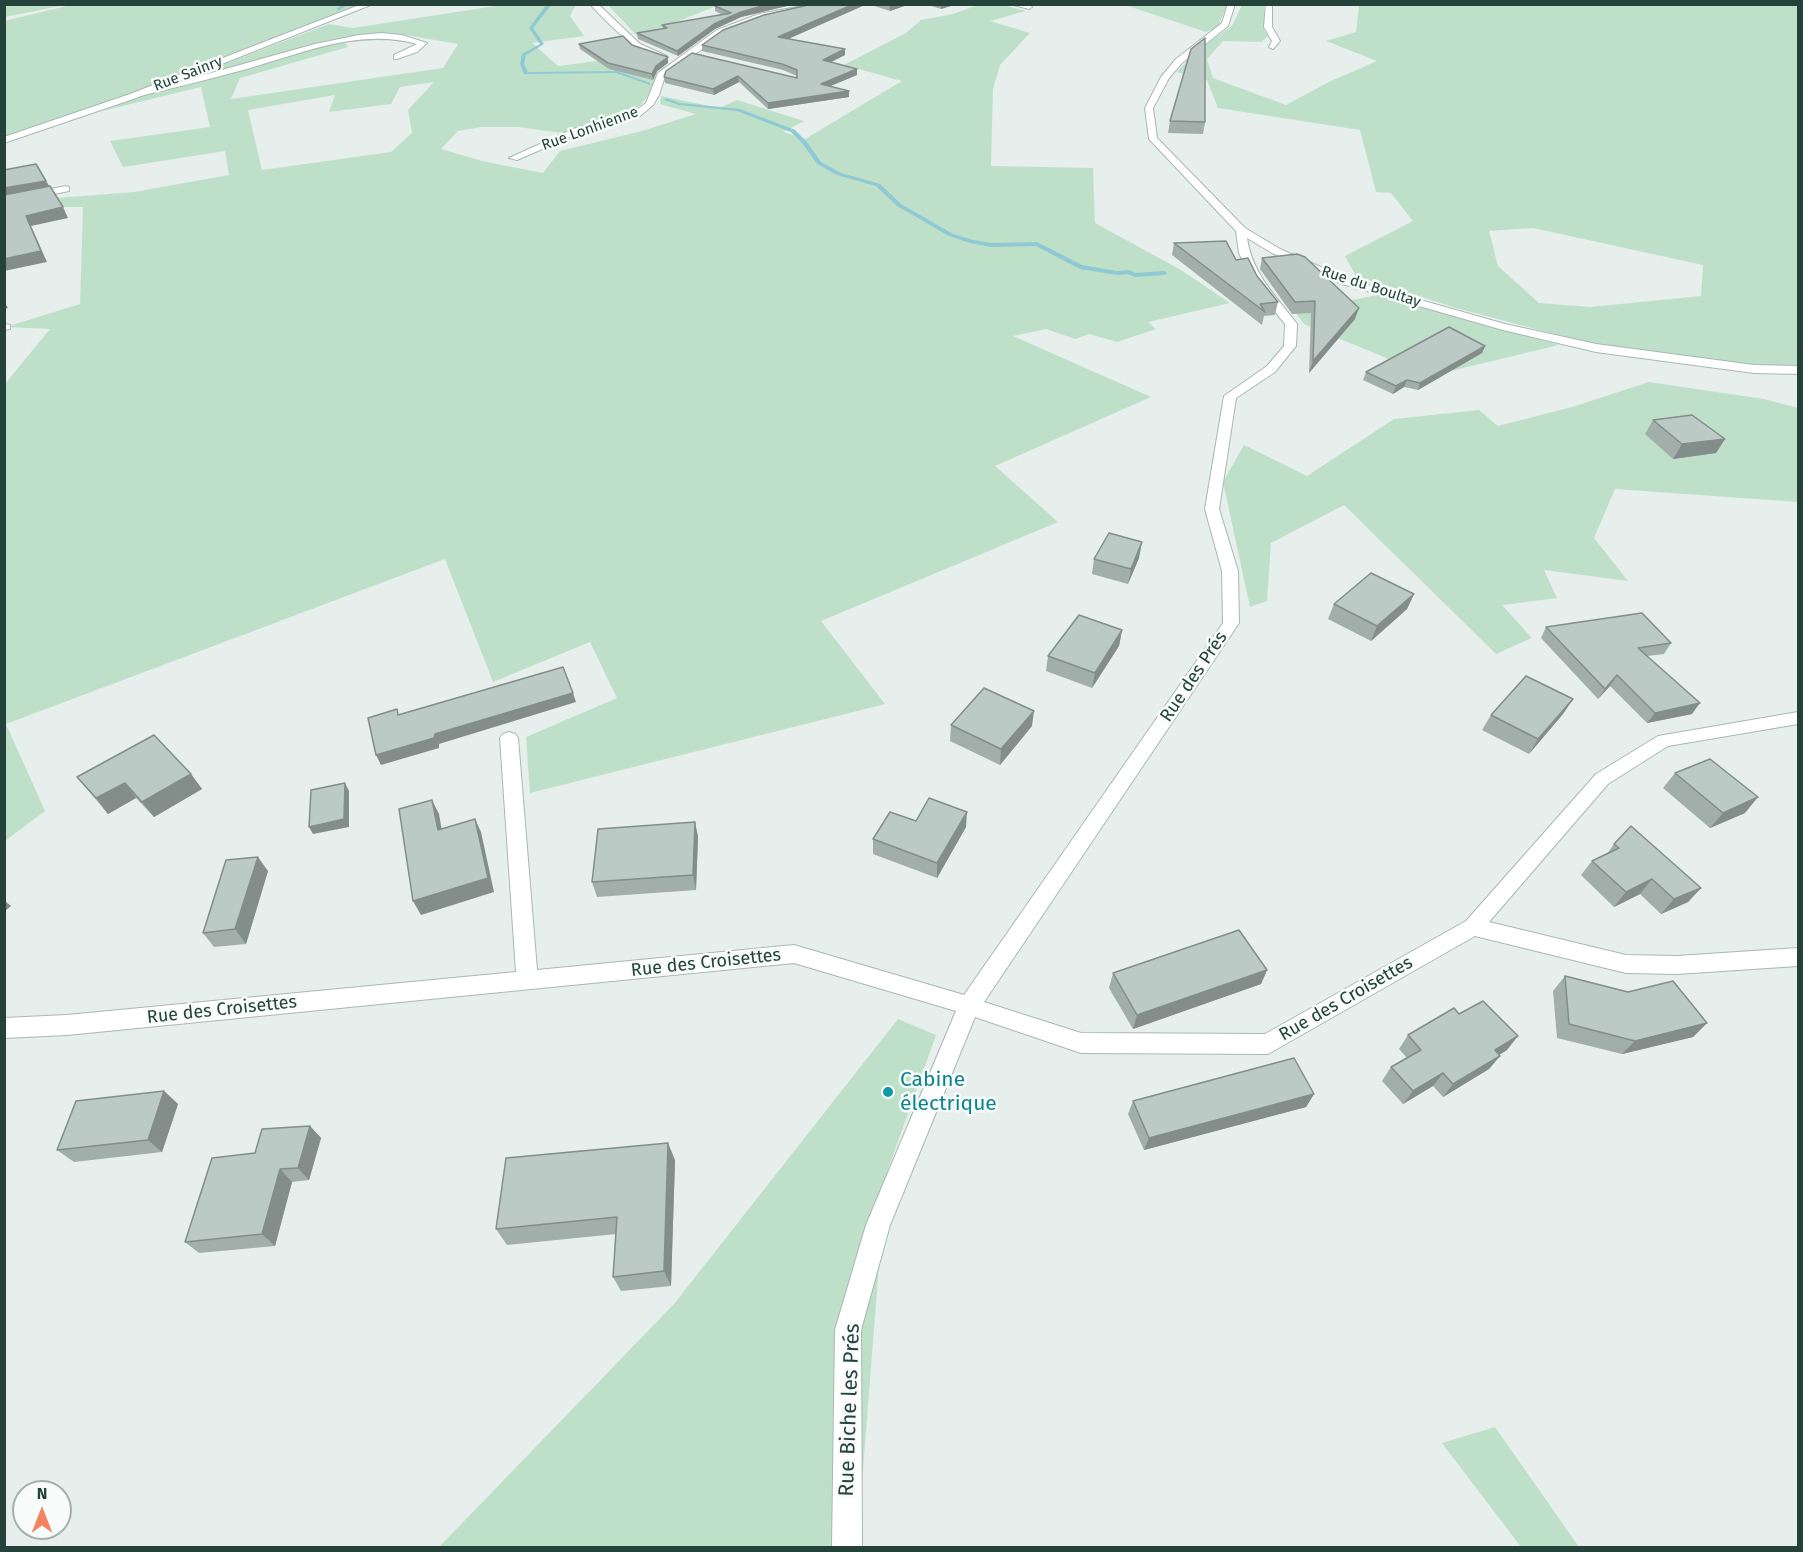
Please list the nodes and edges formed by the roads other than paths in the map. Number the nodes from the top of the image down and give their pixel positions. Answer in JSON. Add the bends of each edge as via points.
{"nodes":[{"id":1,"x":370,"y":4,"type":"edge"},
{"id":2,"x":594,"y":4,"type":"edge"},
{"id":3,"x":828,"y":4,"type":"edge"},
{"id":4,"x":1013,"y":4,"type":"edge"},
{"id":5,"x":1232,"y":4,"type":"edge"},
{"id":6,"x":1269,"y":4,"type":"edge"},
{"id":7,"x":1029,"y":8,"type":"dead end"},
{"id":8,"x":1273,"y":47,"type":"dead end"},
{"id":9,"x":691,"y":53,"type":"junction"},
{"id":10,"x":702,"y":55,"type":"edge"},
{"id":11,"x":397,"y":57,"type":"dead end"},
{"id":12,"x":679,"y":62,"type":"junction"},
{"id":13,"x":133,"y":96,"type":"junction"},
{"id":14,"x":4,"y":140,"type":"edge"},
{"id":15,"x":514,"y":158,"type":"dead end"},
{"id":16,"x":66,"y":189,"type":"dead end"},
{"id":17,"x":4,"y":201,"type":"edge"},
{"id":18,"x":1241,"y":230,"type":"junction"},
{"id":19,"x":1798,"y":370,"type":"edge"},
{"id":20,"x":1798,"y":718,"type":"edge"},
{"id":21,"x":508,"y":738,"type":"dead end"},
{"id":22,"x":1473,"y":927,"type":"junction"},
{"id":23,"x":1798,"y":957,"type":"edge"},
{"id":24,"x":527,"y":980,"type":"junction"},
{"id":25,"x":969,"y":1006,"type":"junction"},
{"id":26,"x":4,"y":1028,"type":"edge"},
{"id":27,"x":847,"y":1548,"type":"edge"}],
"edges":[{"from":1,"to":13,"type":"street","name":"Rue Sainry"},
{"from":2,"to":12,"type":"street","via":[[637,46]]},
{"from":3,"to":9,"type":"street","name":"Rue Lonhienne","via":[[748,20],[720,32]]},
{"from":4,"to":7,"type":"street"},
{"from":5,"to":18,"type":"street","name":"Rue du Boultay","via":[[1225,24],[1179,61],[1165,77],[1149,108],[1153,139]]},
{"from":6,"to":8,"type":"street","via":[[1268,27],[1276,41]]},
{"from":9,"to":10,"type":"street"},
{"from":9,"to":12,"type":"street","name":"Rue Lonhienne"},
{"from":11,"to":13,"type":"street","via":[[423,43],[407,37],[375,36],[334,41]]},
{"from":12,"to":15,"type":"street","name":"Rue Lonhienne","via":[[661,75],[650,105],[638,114],[576,131]]},
{"from":13,"to":14,"type":"street","name":"Rue Sainry"},
{"from":16,"to":17,"type":"street"},
{"from":18,"to":19,"type":"street","name":"Rue du Boultay","via":[[1276,251],[1346,282],[1503,327],[1596,348],[1755,369]]},
{"from":18,"to":25,"type":"street","name":"Rue des Prés","via":[[1244,253],[1261,288],[1291,324],[1290,346],[1271,369],[1230,396],[1212,509],[1230,571],[1231,623]]},
{"from":20,"to":22,"type":"street","name":"Rue des Croisettes","via":[[1664,740],[1602,779]]},
{"from":21,"to":24,"type":"street"},
{"from":22,"to":23,"type":"street","via":[[1626,964],[1677,965]]},
{"from":22,"to":25,"type":"street","name":"Rue des Croisettes","via":[[1268,1044],[1082,1043]]},
{"from":24,"to":25,"type":"street","name":"Rue des Croisettes","via":[[794,954]]},
{"from":24,"to":26,"type":"street","name":"Rue des Croisettes"},
{"from":25,"to":27,"type":"street","name":"Rue Biche les Prés","via":[[878,1226],[848,1330]]}]}
